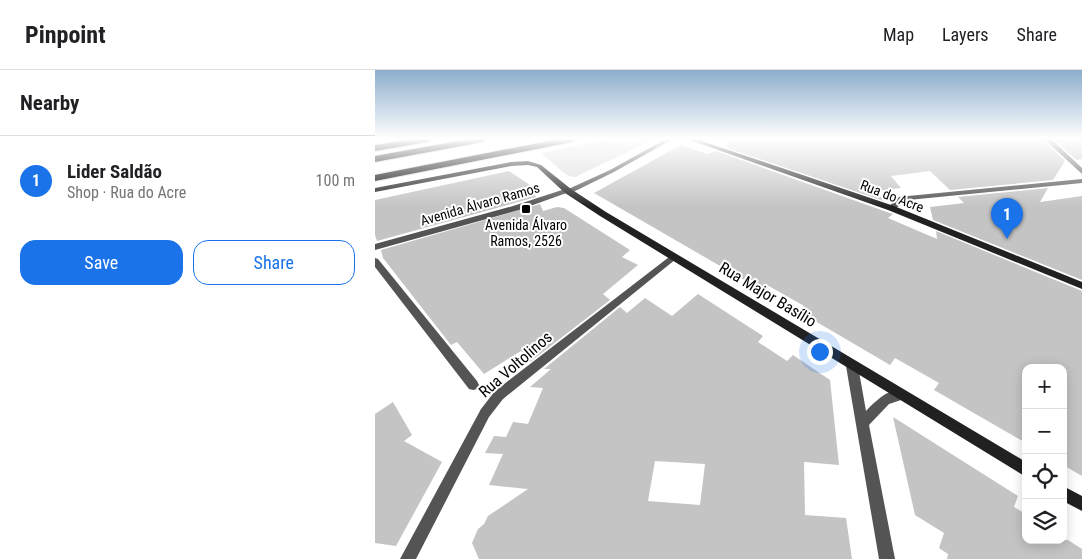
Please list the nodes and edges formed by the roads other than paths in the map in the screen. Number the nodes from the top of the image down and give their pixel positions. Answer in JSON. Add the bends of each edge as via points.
{"nodes":[{"id":1,"x":457,"y":162,"type":"edge"},
{"id":2,"x":629,"y":162,"type":"edge"},
{"id":3,"x":760,"y":162,"type":"edge"},
{"id":4,"x":1071,"y":162,"type":"edge"},
{"id":5,"x":1082,"y":172,"type":"edge"},
{"id":6,"x":375,"y":178,"type":"edge"},
{"id":7,"x":1082,"y":180,"type":"edge"},
{"id":8,"x":375,"y":190,"type":"edge"},
{"id":9,"x":568,"y":191,"type":"junction"},
{"id":10,"x":891,"y":208,"type":"junction"},
{"id":11,"x":375,"y":247,"type":"edge"},
{"id":12,"x":673,"y":257,"type":"junction"},
{"id":13,"x":375,"y":260,"type":"edge"},
{"id":14,"x":1082,"y":286,"type":"edge"},
{"id":15,"x":852,"y":366,"type":"junction"},
{"id":16,"x":473,"y":385,"type":"dead end"},
{"id":17,"x":900,"y":395,"type":"junction"},
{"id":18,"x":863,"y":422,"type":"junction"},
{"id":19,"x":1022,"y":468,"type":"edge"},
{"id":20,"x":1067,"y":495,"type":"edge"},
{"id":21,"x":1082,"y":504,"type":"edge"},
{"id":22,"x":408,"y":559,"type":"edge"},
{"id":23,"x":887,"y":559,"type":"edge"}],
"edges":[{"from":1,"to":6,"type":"highway"},
{"from":2,"to":9,"type":"street","name":"Avenida Álvaro Ramos"},
{"from":3,"to":10,"type":"main road","name":"Rua do Acre"},
{"from":4,"to":5,"type":"street"},
{"from":7,"to":10,"type":"street","via":[[908,198]]},
{"from":8,"to":9,"type":"main road","name":"Rua Major Basílio","via":[[533,163]]},
{"from":9,"to":11,"type":"street","name":"Avenida Álvaro Ramos"},
{"from":9,"to":12,"type":"main road","name":"Rua Major Basílio"},
{"from":10,"to":14,"type":"main road","name":"Rua do Acre"},
{"from":12,"to":15,"type":"main road","name":"Rua Major Basílio"},
{"from":12,"to":22,"type":"street","name":"Rua Voltolinos","via":[[512,384],[490,406]]},
{"from":13,"to":16,"type":"street"},
{"from":15,"to":17,"type":"main road","name":"Rua Major Basílio"},
{"from":15,"to":18,"type":"street"},
{"from":17,"to":18,"type":"street","via":[[885,400]]},
{"from":17,"to":19,"type":"main road","name":"Rua Major Basílio"},
{"from":18,"to":23,"type":"street"},
{"from":20,"to":21,"type":"main road"}]}
